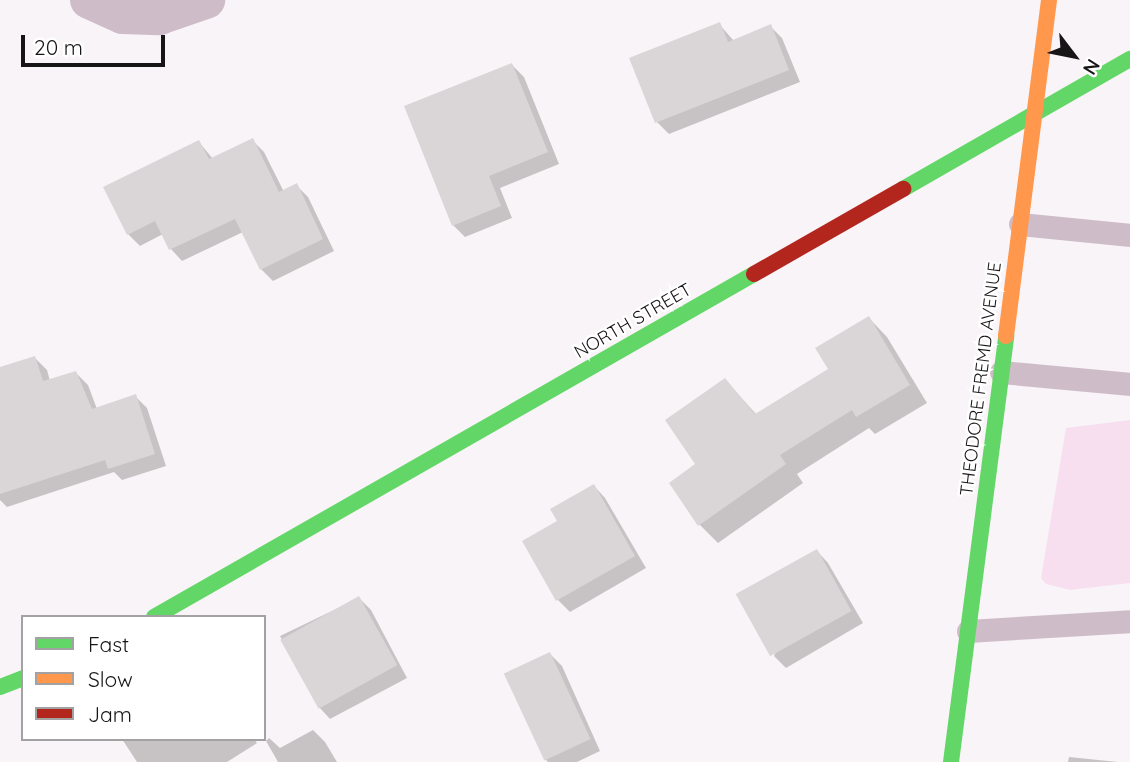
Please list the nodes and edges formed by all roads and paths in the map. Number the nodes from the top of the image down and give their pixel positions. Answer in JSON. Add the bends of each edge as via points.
{"nodes":[{"id":1,"x":89,"y":0,"type":"edge"},
{"id":2,"x":206,"y":0,"type":"edge"},
{"id":3,"x":1049,"y":0,"type":"edge"},
{"id":4,"x":1130,"y":59,"type":"edge"},
{"id":5,"x":1034,"y":113,"type":"junction"},
{"id":6,"x":1020,"y":223,"type":"junction"},
{"id":7,"x":1130,"y":235,"type":"edge"},
{"id":8,"x":1001,"y":372,"type":"junction"},
{"id":9,"x":1130,"y":384,"type":"edge"},
{"id":10,"x":157,"y":615,"type":"edge"},
{"id":11,"x":1130,"y":621,"type":"edge"},
{"id":12,"x":968,"y":631,"type":"junction"},
{"id":13,"x":21,"y":679,"type":"edge"},
{"id":14,"x":0,"y":687,"type":"edge"},
{"id":15,"x":951,"y":762,"type":"edge"}],
"edges":[{"from":1,"to":2,"type":"street","via":[[123,15],[159,16]]},
{"from":3,"to":5,"type":"street","name":"THEODORE FREMD AVENUE"},
{"from":4,"to":5,"type":"street","name":"NORTH STREET"},
{"from":5,"to":6,"type":"street","name":"THEODORE FREMD AVENUE"},
{"from":5,"to":10,"type":"street","name":"NORTH STREET"},
{"from":6,"to":7,"type":"lane"},
{"from":6,"to":8,"type":"street","name":"THEODORE FREMD AVENUE"},
{"from":8,"to":9,"type":"lane"},
{"from":8,"to":12,"type":"street","name":"THEODORE FREMD AVENUE"},
{"from":11,"to":12,"type":"lane"},
{"from":12,"to":15,"type":"street","name":"THEODORE FREMD AVENUE"},
{"from":13,"to":14,"type":"street"}]}
